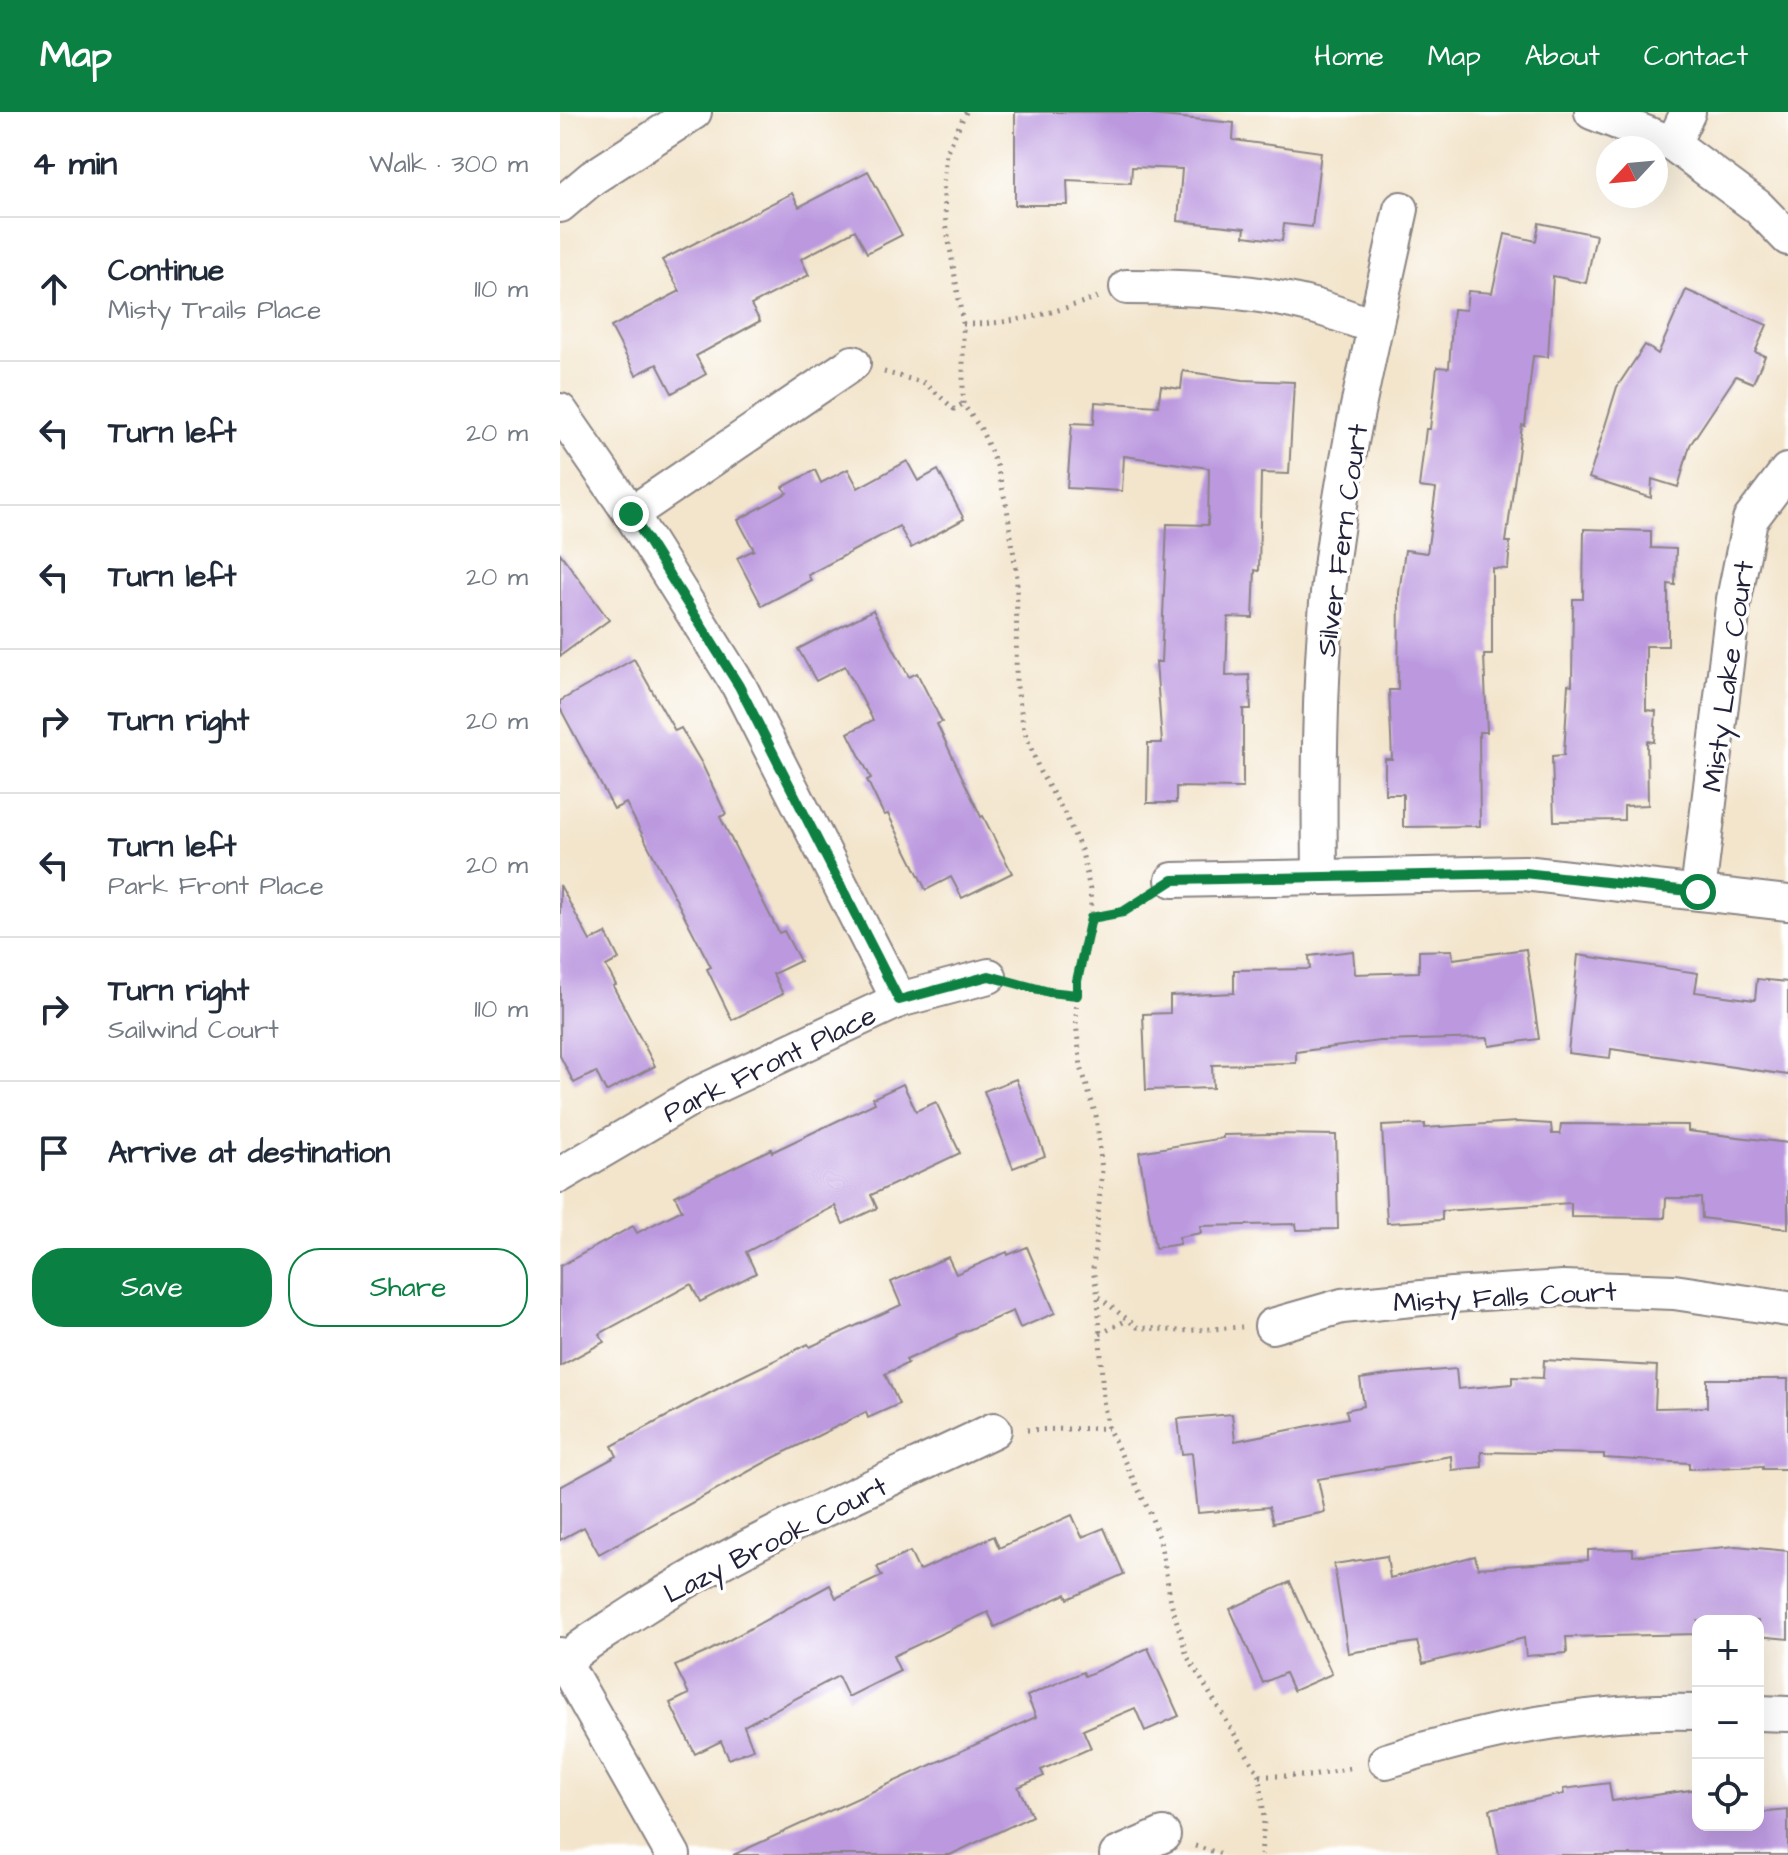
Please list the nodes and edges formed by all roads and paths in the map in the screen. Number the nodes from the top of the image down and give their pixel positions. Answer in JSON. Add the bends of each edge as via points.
{"nodes":[{"id":1,"x":694,"y":112,"type":"edge"},
{"id":2,"x":966,"y":112,"type":"edge"},
{"id":3,"x":1592,"y":112,"type":"edge"},
{"id":4,"x":1688,"y":112,"type":"edge"},
{"id":5,"x":1673,"y":144,"type":"junction"},
{"id":6,"x":560,"y":205,"type":"edge"},
{"id":7,"x":1401,"y":209,"type":"dead end"},
{"id":8,"x":1788,"y":238,"type":"edge"},
{"id":9,"x":1127,"y":287,"type":"joint"},
{"id":10,"x":963,"y":324,"type":"junction"},
{"id":11,"x":1375,"y":327,"type":"junction"},
{"id":12,"x":853,"y":363,"type":"joint"},
{"id":13,"x":963,"y":404,"type":"junction"},
{"id":14,"x":560,"y":411,"type":"edge"},
{"id":15,"x":1787,"y":471,"type":"edge"},
{"id":16,"x":631,"y":514,"type":"junction"},
{"id":17,"x":1320,"y":876,"type":"junction"},
{"id":18,"x":1173,"y":880,"type":"joint"},
{"id":19,"x":1698,"y":892,"type":"junction"},
{"id":20,"x":1788,"y":903,"type":"edge"},
{"id":21,"x":1091,"y":918,"type":"junction"},
{"id":22,"x":989,"y":976,"type":"joint"},
{"id":23,"x":1077,"y":995,"type":"junction"},
{"id":24,"x":899,"y":1000,"type":"junction"},
{"id":25,"x":560,"y":1175,"type":"edge"},
{"id":26,"x":1098,"y":1296,"type":"junction"},
{"id":27,"x":1788,"y":1309,"type":"edge"},
{"id":28,"x":1127,"y":1320,"type":"junction"},
{"id":29,"x":1272,"y":1326,"type":"joint"},
{"id":30,"x":1100,"y":1334,"type":"junction"},
{"id":31,"x":1108,"y":1428,"type":"junction"},
{"id":32,"x":994,"y":1430,"type":"joint"},
{"id":33,"x":561,"y":1662,"type":"edge"},
{"id":34,"x":1692,"y":1712,"type":"edge"},
{"id":35,"x":1764,"y":1713,"type":"edge"},
{"id":36,"x":1788,"y":1714,"type":"edge"},
{"id":37,"x":1386,"y":1761,"type":"joint"},
{"id":38,"x":1260,"y":1776,"type":"junction"},
{"id":39,"x":1163,"y":1835,"type":"dead end"},
{"id":40,"x":673,"y":1855,"type":"edge"},
{"id":41,"x":1117,"y":1855,"type":"edge"},
{"id":42,"x":1261,"y":1855,"type":"edge"}],
"edges":[{"from":1,"to":6,"type":"street"},
{"from":2,"to":10,"type":"path","via":[[946,153],[943,184]]},
{"from":3,"to":5,"type":"street"},
{"from":4,"to":5,"type":"street"},
{"from":5,"to":8,"type":"street","via":[[1758,207]]},
{"from":7,"to":11,"type":"street","name":"Silver Fern Court"},
{"from":9,"to":10,"type":"path","via":[[1028,319]]},
{"from":9,"to":11,"type":"street","via":[[1250,293],[1317,307]]},
{"from":10,"to":13,"type":"path"},
{"from":11,"to":17,"type":"street","name":"Silver Fern Court","via":[[1328,601],[1318,730]]},
{"from":12,"to":13,"type":"path","via":[[925,383],[954,409]]},
{"from":12,"to":16,"type":"street"},
{"from":13,"to":21,"type":"path","via":[[997,466],[1007,508],[1017,577],[1016,681],[1024,730],[1082,852]]},
{"from":14,"to":16,"type":"street"},
{"from":15,"to":19,"type":"street","name":"Misty Lake Court","via":[[1750,520],[1747,533]]},
{"from":16,"to":24,"type":"street","via":[[739,686]]},
{"from":17,"to":18,"type":"street"},
{"from":17,"to":19,"type":"street","via":[[1524,873]]},
{"from":18,"to":21,"type":"path","via":[[1123,912]]},
{"from":19,"to":20,"type":"street"},
{"from":21,"to":23,"type":"path"},
{"from":22,"to":23,"type":"path"},
{"from":22,"to":24,"type":"street","name":"Park Front Place"},
{"from":23,"to":26,"type":"path","via":[[1081,1067],[1096,1116],[1102,1170],[1093,1270]]},
{"from":24,"to":25,"type":"street","name":"Park Front Place","via":[[696,1095]]},
{"from":26,"to":28,"type":"path"},
{"from":26,"to":30,"type":"path"},
{"from":27,"to":29,"type":"street","name":"Misty Falls Court","via":[[1674,1292],[1563,1288],[1342,1306]]},
{"from":28,"to":29,"type":"path","via":[[1137,1327],[1180,1331]]},
{"from":28,"to":30,"type":"path"},
{"from":30,"to":31,"type":"path"},
{"from":31,"to":32,"type":"path"},
{"from":31,"to":38,"type":"path","via":[[1158,1534],[1187,1656]]},
{"from":32,"to":33,"type":"street","name":"Lazy Brook Court","via":[[761,1541],[668,1591]]},
{"from":33,"to":40,"type":"street"},
{"from":34,"to":37,"type":"street","via":[[1568,1718],[1453,1740]]},
{"from":35,"to":36,"type":"street"},
{"from":37,"to":38,"type":"path","via":[[1312,1776]]},
{"from":38,"to":42,"type":"path"},
{"from":39,"to":41,"type":"street"}]}
